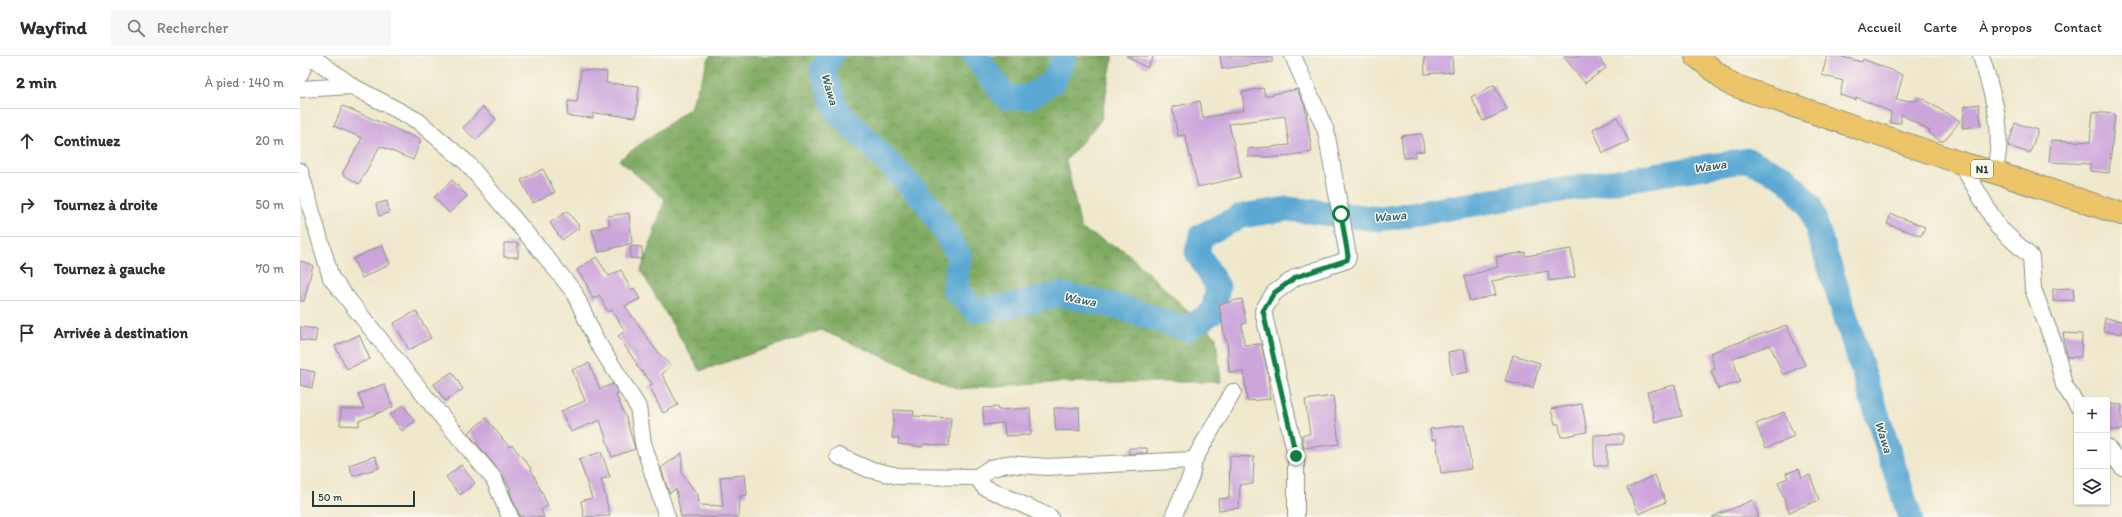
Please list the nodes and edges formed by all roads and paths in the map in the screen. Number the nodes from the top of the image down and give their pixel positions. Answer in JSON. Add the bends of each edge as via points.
{"nodes":[{"id":1,"x":310,"y":56,"type":"edge"},
{"id":2,"x":1293,"y":56,"type":"edge"},
{"id":3,"x":1696,"y":56,"type":"edge"},
{"id":4,"x":1981,"y":56,"type":"edge"},
{"id":5,"x":300,"y":74,"type":"edge"},
{"id":6,"x":352,"y":86,"type":"junction"},
{"id":7,"x":300,"y":89,"type":"edge"},
{"id":8,"x":1961,"y":163,"type":"junction"},
{"id":9,"x":300,"y":171,"type":"edge"},
{"id":10,"x":1994,"y":172,"type":"junction"},
{"id":11,"x":2122,"y":214,"type":"edge"},
{"id":12,"x":1233,"y":392,"type":"dead end"},
{"id":13,"x":2074,"y":400,"type":"edge"},
{"id":14,"x":2110,"y":451,"type":"edge"},
{"id":15,"x":838,"y":456,"type":"dead end"},
{"id":16,"x":1194,"y":460,"type":"junction"},
{"id":17,"x":2122,"y":467,"type":"edge"},
{"id":18,"x":977,"y":477,"type":"junction"},
{"id":19,"x":510,"y":517,"type":"edge"},
{"id":20,"x":667,"y":517,"type":"edge"},
{"id":21,"x":1050,"y":517,"type":"edge"},
{"id":22,"x":1173,"y":517,"type":"edge"},
{"id":23,"x":1296,"y":517,"type":"edge"}],
"edges":[{"from":1,"to":5,"type":"street"},
{"from":1,"to":6,"type":"street"},
{"from":2,"to":23,"type":"street","via":[[1326,131],[1348,256],[1347,260],[1296,277],[1274,293],[1263,311],[1296,456]]},
{"from":3,"to":8,"type":"highway","number":"N1","via":[[1730,84]]},
{"from":4,"to":10,"type":"street","via":[[1998,114],[2000,154]]},
{"from":6,"to":7,"type":"street"},
{"from":6,"to":20,"type":"street","via":[[418,121],[467,163],[574,292],[596,340],[638,408],[643,443]]},
{"from":8,"to":10,"type":"highway","number":"N1"},
{"from":8,"to":13,"type":"street","via":[[1998,227],[2031,257],[2033,289],[2054,344],[2064,385]]},
{"from":9,"to":19,"type":"street","via":[[331,278],[494,479]]},
{"from":10,"to":11,"type":"highway","number":"N1"},
{"from":12,"to":16,"type":"street"},
{"from":14,"to":17,"type":"street"},
{"from":15,"to":18,"type":"street","via":[[868,469],[898,476]]},
{"from":16,"to":18,"type":"street","via":[[1047,466],[1006,464],[989,469]]},
{"from":16,"to":22,"type":"street","via":[[1191,476]]},
{"from":18,"to":21,"type":"street","via":[[984,487]]}]}
